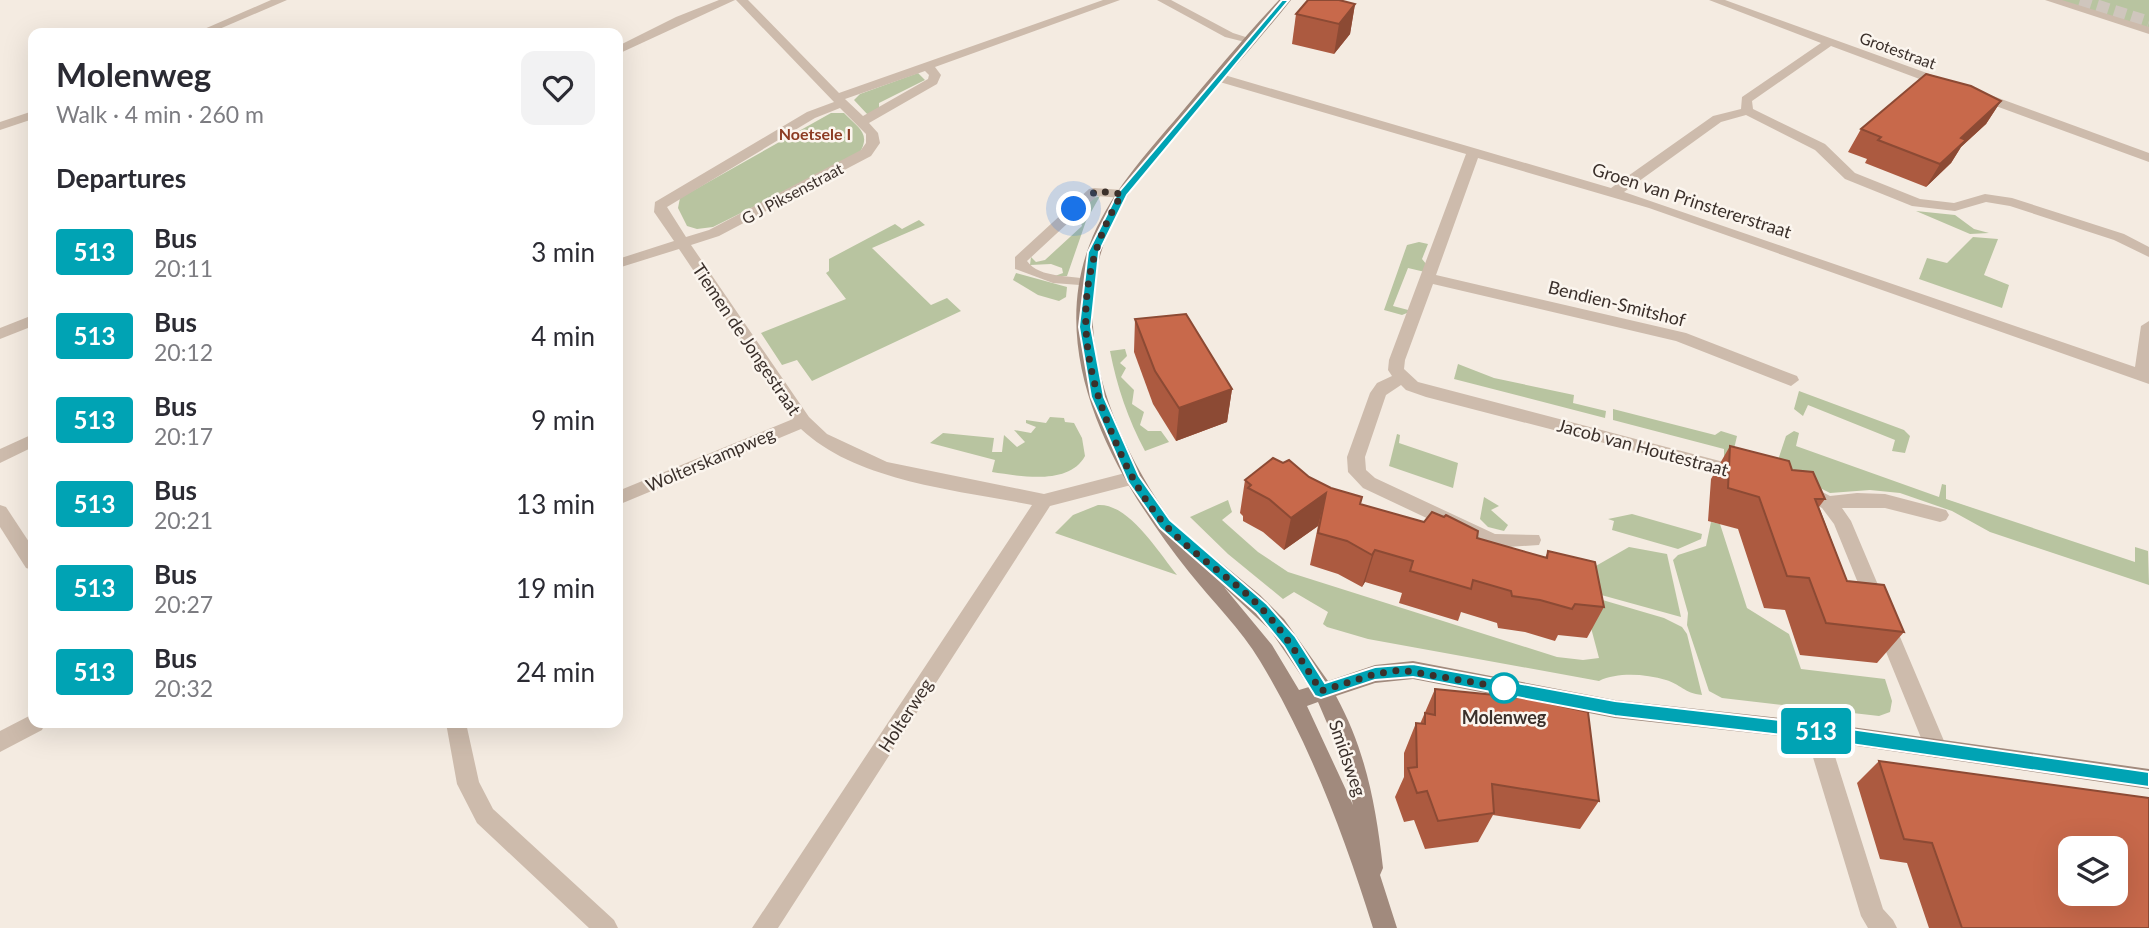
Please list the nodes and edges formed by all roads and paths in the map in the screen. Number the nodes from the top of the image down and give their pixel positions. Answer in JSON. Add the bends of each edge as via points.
{"nodes":[{"id":1,"x":281,"y":0,"type":"edge"},
{"id":2,"x":729,"y":0,"type":"edge"},
{"id":3,"x":742,"y":0,"type":"edge"},
{"id":4,"x":1114,"y":0,"type":"edge"},
{"id":5,"x":1163,"y":0,"type":"edge"},
{"id":6,"x":1285,"y":0,"type":"edge"},
{"id":7,"x":1715,"y":0,"type":"edge"},
{"id":8,"x":2051,"y":0,"type":"edge"},
{"id":9,"x":213,"y":28,"type":"edge"},
{"id":10,"x":2149,"y":31,"type":"edge"},
{"id":11,"x":1250,"y":40,"type":"junction"},
{"id":12,"x":1829,"y":42,"type":"junction"},
{"id":13,"x":623,"y":48,"type":"edge"},
{"id":14,"x":926,"y":66,"type":"junction"},
{"id":15,"x":1217,"y":77,"type":"junction"},
{"id":16,"x":839,"y":101,"type":"junction"},
{"id":17,"x":1747,"y":111,"type":"junction"},
{"id":18,"x":28,"y":117,"type":"edge"},
{"id":19,"x":863,"y":122,"type":"junction"},
{"id":20,"x":0,"y":126,"type":"edge"},
{"id":21,"x":1473,"y":153,"type":"junction"},
{"id":22,"x":2149,"y":158,"type":"edge"},
{"id":23,"x":1122,"y":194,"type":"junction"},
{"id":24,"x":1612,"y":194,"type":"junction"},
{"id":25,"x":684,"y":245,"type":"junction"},
{"id":26,"x":2146,"y":247,"type":"edge"},
{"id":27,"x":623,"y":263,"type":"edge"},
{"id":28,"x":1428,"y":278,"type":"junction"},
{"id":29,"x":1088,"y":283,"type":"junction"},
{"id":30,"x":28,"y":322,"type":"edge"},
{"id":31,"x":2149,"y":326,"type":"edge"},
{"id":32,"x":0,"y":334,"type":"edge"},
{"id":33,"x":2145,"y":377,"type":"edge"},
{"id":34,"x":1401,"y":378,"type":"junction"},
{"id":35,"x":1791,"y":380,"type":"dead end"},
{"id":36,"x":803,"y":421,"type":"junction"},
{"id":37,"x":28,"y":443,"type":"edge"},
{"id":38,"x":0,"y":457,"type":"edge"},
{"id":39,"x":1133,"y":478,"type":"junction"},
{"id":40,"x":1761,"y":478,"type":"edge"},
{"id":41,"x":1784,"y":484,"type":"edge"},
{"id":42,"x":623,"y":496,"type":"edge"},
{"id":43,"x":1044,"y":501,"type":"junction"},
{"id":44,"x":1828,"y":503,"type":"junction"},
{"id":45,"x":0,"y":512,"type":"edge"},
{"id":46,"x":1940,"y":514,"type":"dead end"},
{"id":47,"x":1165,"y":524,"type":"junction"},
{"id":48,"x":1532,"y":540,"type":"dead end"},
{"id":49,"x":28,"y":555,"type":"edge"},
{"id":50,"x":1321,"y":691,"type":"junction"},
{"id":51,"x":1294,"y":701,"type":"junction"},
{"id":52,"x":28,"y":727,"type":"edge"},
{"id":53,"x":457,"y":728,"type":"edge"},
{"id":54,"x":1816,"y":731,"type":"junction"},
{"id":55,"x":0,"y":742,"type":"edge"},
{"id":56,"x":1936,"y":748,"type":"junction"},
{"id":57,"x":2149,"y":779,"type":"edge"},
{"id":58,"x":1373,"y":889,"type":"junction"},
{"id":59,"x":606,"y":928,"type":"edge"},
{"id":60,"x":764,"y":928,"type":"edge"},
{"id":61,"x":1385,"y":928,"type":"edge"},
{"id":62,"x":1885,"y":928,"type":"edge"}],
"edges":[{"from":1,"to":9,"type":"street"},
{"from":2,"to":13,"type":"street"},
{"from":3,"to":16,"type":"street"},
{"from":4,"to":14,"type":"street"},
{"from":5,"to":11,"type":"street","via":[[1229,35]]},
{"from":6,"to":11,"type":"main road","name":"Smidsweg"},
{"from":7,"to":12,"type":"street","name":"Grotestraat"},
{"from":8,"to":10,"type":"street"},
{"from":11,"to":15,"type":"main road","name":"Smidsweg"},
{"from":12,"to":17,"type":"street","via":[[1746,100]]},
{"from":12,"to":22,"type":"street","name":"Grotestraat"},
{"from":14,"to":16,"type":"street"},
{"from":14,"to":19,"type":"street","via":[[935,75],[933,80]]},
{"from":15,"to":21,"type":"street","name":"Groen van Prinstererstraat"},
{"from":15,"to":23,"type":"main road","name":"Smidsweg"},
{"from":16,"to":19,"type":"street"},
{"from":16,"to":25,"type":"street","via":[[660,205]]},
{"from":17,"to":24,"type":"street","via":[[1717,118]]},
{"from":17,"to":26,"type":"street","via":[[1820,147],[1850,176],[1917,203],[1955,206],[1998,200]]},
{"from":18,"to":20,"type":"street"},
{"from":19,"to":25,"type":"street","name":"G J Piksenstraat","via":[[873,143],[866,153]]},
{"from":21,"to":24,"type":"street","name":"Groen van Prinstererstraat"},
{"from":21,"to":28,"type":"street"},
{"from":23,"to":29,"type":"main road","name":"Smidsweg","via":[[1094,252]]},
{"from":23,"to":29,"type":"street","via":[[1094,192],[1020,260],[1027,271]]},
{"from":24,"to":33,"type":"street","name":"Groen van Prinstererstraat"},
{"from":25,"to":27,"type":"street","name":"G J Piksenstraat"},
{"from":25,"to":36,"type":"street","name":"Tiemen de Jongestraat"},
{"from":28,"to":34,"type":"street","via":[[1397,360]]},
{"from":28,"to":35,"type":"street","name":"Bendien-Smitshof","via":[[1680,337]]},
{"from":29,"to":39,"type":"main road","name":"Smidsweg","via":[[1088,361],[1103,414]]},
{"from":30,"to":32,"type":"street"},
{"from":31,"to":33,"type":"street"},
{"from":34,"to":40,"type":"street","name":"Jacob van Houtestraat","via":[[1426,391]]},
{"from":34,"to":48,"type":"street","via":[[1378,393],[1354,465],[1358,475],[1493,541]]},
{"from":36,"to":42,"type":"street","name":"Wolterskampweg"},
{"from":36,"to":43,"type":"street","name":"Tiemen de Jongestraat","via":[[821,438],[883,468]]},
{"from":37,"to":38,"type":"street"},
{"from":39,"to":43,"type":"street","name":"Tiemen de Jongestraat"},
{"from":39,"to":47,"type":"main road","name":"Smidsweg"},
{"from":41,"to":44,"type":"street"},
{"from":43,"to":60,"type":"street","name":"Holterweg"},
{"from":44,"to":46,"type":"street","via":[[1870,498]]},
{"from":44,"to":56,"type":"street","via":[[1842,522]]},
{"from":45,"to":49,"type":"street"},
{"from":47,"to":50,"type":"main road","name":"Smidsweg","via":[[1262,608]]},
{"from":47,"to":51,"type":"main road","name":"Smidsweg","via":[[1265,651]]},
{"from":50,"to":51,"type":"main road"},
{"from":50,"to":54,"type":"main road","via":[[1375,674],[1413,670],[1615,709]]},
{"from":50,"to":58,"type":"main road","name":"Smidsweg","via":[[1358,776]]},
{"from":51,"to":58,"type":"main road","name":"Smidsweg"},
{"from":52,"to":55,"type":"street"},
{"from":53,"to":59,"type":"street","via":[[468,783],[485,816]]},
{"from":54,"to":56,"type":"main road"},
{"from":54,"to":62,"type":"street","via":[[1872,916]]},
{"from":56,"to":57,"type":"main road"},
{"from":58,"to":61,"type":"main road","name":"Smidsweg"}]}
